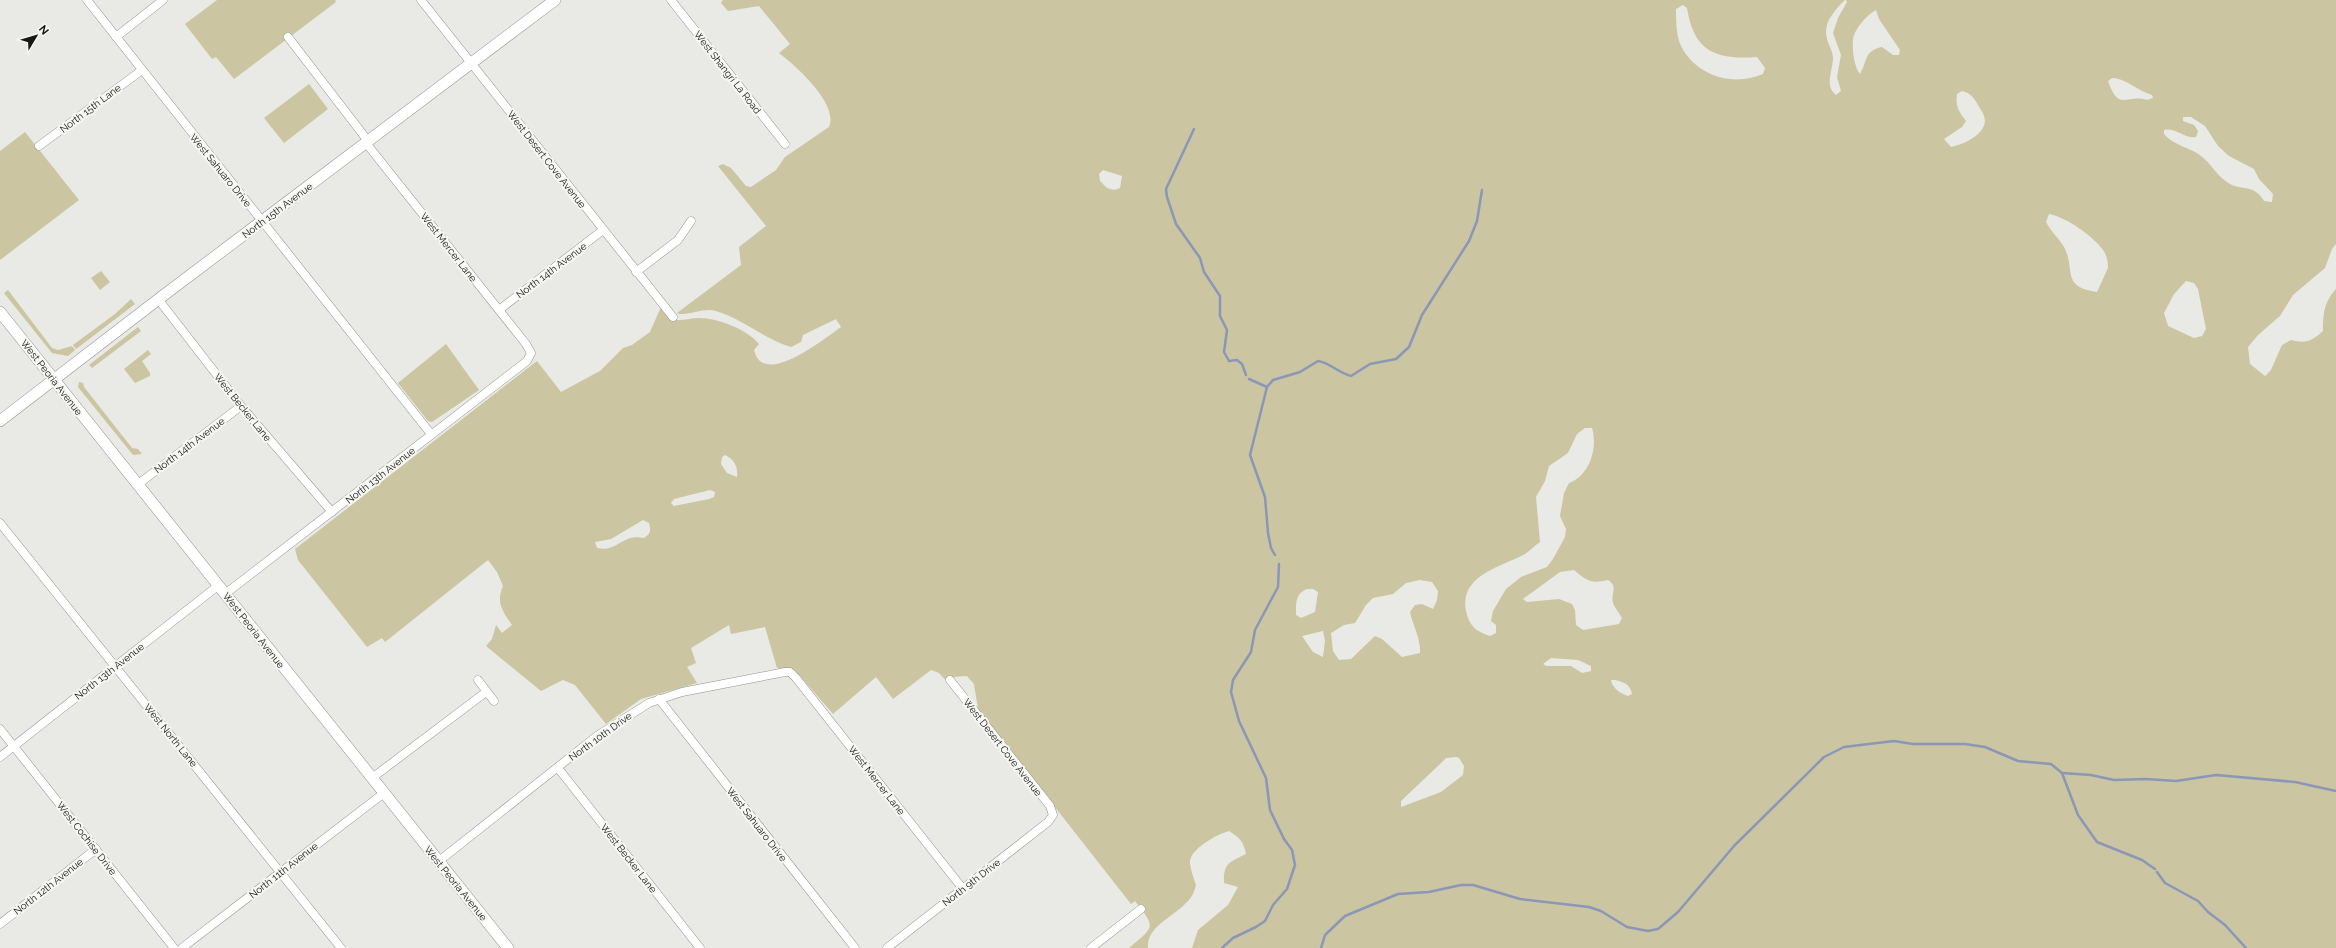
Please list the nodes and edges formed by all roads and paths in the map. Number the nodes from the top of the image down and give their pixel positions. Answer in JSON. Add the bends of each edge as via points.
{"nodes":[{"id":1,"x":87,"y":0,"type":"edge"},
{"id":2,"x":163,"y":0,"type":"edge"},
{"id":3,"x":421,"y":0,"type":"edge"},
{"id":4,"x":555,"y":0,"type":"edge"},
{"id":5,"x":671,"y":0,"type":"edge"},
{"id":6,"x":116,"y":37,"type":"junction"},
{"id":7,"x":288,"y":37,"type":"dead end"},
{"id":8,"x":471,"y":63,"type":"junction"},
{"id":9,"x":142,"y":70,"type":"junction"},
{"id":10,"x":367,"y":142,"type":"junction"},
{"id":11,"x":785,"y":144,"type":"dead end"},
{"id":12,"x":39,"y":146,"type":"dead end"},
{"id":13,"x":691,"y":220,"type":"dead end"},
{"id":14,"x":262,"y":221,"type":"junction"},
{"id":15,"x":603,"y":230,"type":"junction"},
{"id":16,"x":636,"y":272,"type":"junction"},
{"id":17,"x":158,"y":299,"type":"junction"},
{"id":18,"x":499,"y":310,"type":"junction"},
{"id":19,"x":0,"y":312,"type":"edge"},
{"id":20,"x":673,"y":317,"type":"dead end"},
{"id":21,"x":531,"y":353,"type":"joint"},
{"id":22,"x":54,"y":379,"type":"junction"},
{"id":23,"x":241,"y":406,"type":"junction"},
{"id":24,"x":0,"y":421,"type":"edge"},
{"id":25,"x":431,"y":434,"type":"junction"},
{"id":26,"x":137,"y":485,"type":"junction"},
{"id":27,"x":332,"y":512,"type":"junction"},
{"id":28,"x":0,"y":523,"type":"edge"},
{"id":29,"x":222,"y":590,"type":"junction"},
{"id":30,"x":116,"y":666,"type":"junction"},
{"id":31,"x":790,"y":672,"type":"joint"},
{"id":32,"x":478,"y":680,"type":"dead end"},
{"id":33,"x":950,"y":680,"type":"dead end"},
{"id":34,"x":486,"y":692,"type":"junction"},
{"id":35,"x":659,"y":699,"type":"junction"},
{"id":36,"x":494,"y":701,"type":"dead end"},
{"id":37,"x":0,"y":729,"type":"edge"},
{"id":38,"x":14,"y":746,"type":"junction"},
{"id":39,"x":0,"y":757,"type":"edge"},
{"id":40,"x":558,"y":768,"type":"junction"},
{"id":41,"x":372,"y":778,"type":"junction"},
{"id":42,"x":384,"y":793,"type":"junction"},
{"id":43,"x":1053,"y":815,"type":"joint"},
{"id":44,"x":96,"y":849,"type":"junction"},
{"id":45,"x":439,"y":861,"type":"junction"},
{"id":46,"x":281,"y":872,"type":"junction"},
{"id":47,"x":963,"y":889,"type":"junction"},
{"id":48,"x":1141,"y":909,"type":"dead end"},
{"id":49,"x":0,"y":924,"type":"edge"},
{"id":50,"x":174,"y":948,"type":"edge"},
{"id":51,"x":182,"y":948,"type":"edge"},
{"id":52,"x":341,"y":948,"type":"edge"},
{"id":53,"x":508,"y":948,"type":"edge"},
{"id":54,"x":700,"y":948,"type":"edge"},
{"id":55,"x":855,"y":948,"type":"edge"},
{"id":56,"x":887,"y":948,"type":"edge"},
{"id":57,"x":1091,"y":948,"type":"edge"}],
"edges":[{"from":1,"to":6,"type":"street","name":"West Sahuaro Drive"},
{"from":2,"to":6,"type":"street"},
{"from":3,"to":8,"type":"street","name":"West Desert Cove Avenue"},
{"from":4,"to":8,"type":"main road","name":"North 15th Avenue"},
{"from":5,"to":11,"type":"street","name":"West Shangri La Road"},
{"from":6,"to":9,"type":"street","name":"West Sahuaro Drive"},
{"from":7,"to":10,"type":"street","name":"West Mercer Lane"},
{"from":8,"to":10,"type":"main road","name":"North 15th Avenue"},
{"from":8,"to":15,"type":"street","name":"West Desert Cove Avenue"},
{"from":9,"to":12,"type":"street","name":"North 15th Lane"},
{"from":9,"to":14,"type":"street","name":"West Sahuaro Drive"},
{"from":10,"to":14,"type":"main road","name":"North 15th Avenue"},
{"from":10,"to":18,"type":"street","name":"West Mercer Lane"},
{"from":13,"to":16,"type":"street","via":[[678,240]]},
{"from":14,"to":17,"type":"main road","name":"North 15th Avenue"},
{"from":14,"to":25,"type":"street","name":"West Sahuaro Drive"},
{"from":15,"to":16,"type":"street","name":"West Desert Cove Avenue"},
{"from":15,"to":18,"type":"street","name":"North 14th Avenue"},
{"from":16,"to":20,"type":"street","name":"West Desert Cove Avenue"},
{"from":17,"to":22,"type":"main road","name":"North 15th Avenue"},
{"from":17,"to":23,"type":"street","name":"West Becker Lane"},
{"from":18,"to":21,"type":"street","name":"West Mercer Lane"},
{"from":19,"to":22,"type":"main road","name":"West Peoria Avenue"},
{"from":21,"to":25,"type":"street","name":"North 13th Avenue","via":[[527,361]]},
{"from":22,"to":24,"type":"main road","name":"North 15th Avenue"},
{"from":22,"to":26,"type":"main road","name":"West Peoria Avenue"},
{"from":23,"to":26,"type":"street","name":"North 14th Avenue"},
{"from":23,"to":27,"type":"street","name":"West Becker Lane"},
{"from":25,"to":27,"type":"street","name":"North 13th Avenue"},
{"from":26,"to":29,"type":"main road","name":"West Peoria Avenue"},
{"from":27,"to":29,"type":"street","name":"North 13th Avenue"},
{"from":28,"to":30,"type":"street","name":"West North Lane"},
{"from":29,"to":30,"type":"street","name":"North 13th Avenue"},
{"from":29,"to":41,"type":"main road","name":"West Peoria Avenue"},
{"from":30,"to":38,"type":"street","name":"North 13th Avenue"},
{"from":30,"to":46,"type":"street","name":"West North Lane"},
{"from":31,"to":35,"type":"street","name":"North 10th Drive","via":[[704,687]]},
{"from":31,"to":47,"type":"street","name":"West Mercer Lane"},
{"from":32,"to":34,"type":"street"},
{"from":33,"to":43,"type":"street","name":"West Desert Cove Avenue","via":[[1045,800]]},
{"from":34,"to":36,"type":"street"},
{"from":34,"to":41,"type":"street"},
{"from":35,"to":40,"type":"street","name":"North 10th Drive","via":[[616,722]]},
{"from":35,"to":55,"type":"street","name":"West Sahuaro Drive"},
{"from":37,"to":38,"type":"street","name":"West Cochise Drive"},
{"from":38,"to":39,"type":"street","name":"North 13th Avenue"},
{"from":38,"to":44,"type":"street","name":"West Cochise Drive"},
{"from":40,"to":45,"type":"street","name":"North 10th Drive"},
{"from":40,"to":54,"type":"street","name":"West Becker Lane"},
{"from":41,"to":42,"type":"main road","name":"West Peoria Avenue"},
{"from":42,"to":45,"type":"main road","name":"West Peoria Avenue"},
{"from":42,"to":46,"type":"street","name":"North 11th Avenue"},
{"from":43,"to":47,"type":"street","name":"North 9th Drive","via":[[1048,822]]},
{"from":44,"to":49,"type":"street","name":"North 12th Avenue"},
{"from":44,"to":50,"type":"street","name":"West Cochise Drive"},
{"from":45,"to":53,"type":"main road","name":"West Peoria Avenue"},
{"from":46,"to":51,"type":"street","name":"North 11th Avenue"},
{"from":46,"to":52,"type":"street","name":"West North Lane"},
{"from":47,"to":56,"type":"street","name":"North 9th Drive"},
{"from":48,"to":57,"type":"street"}]}
